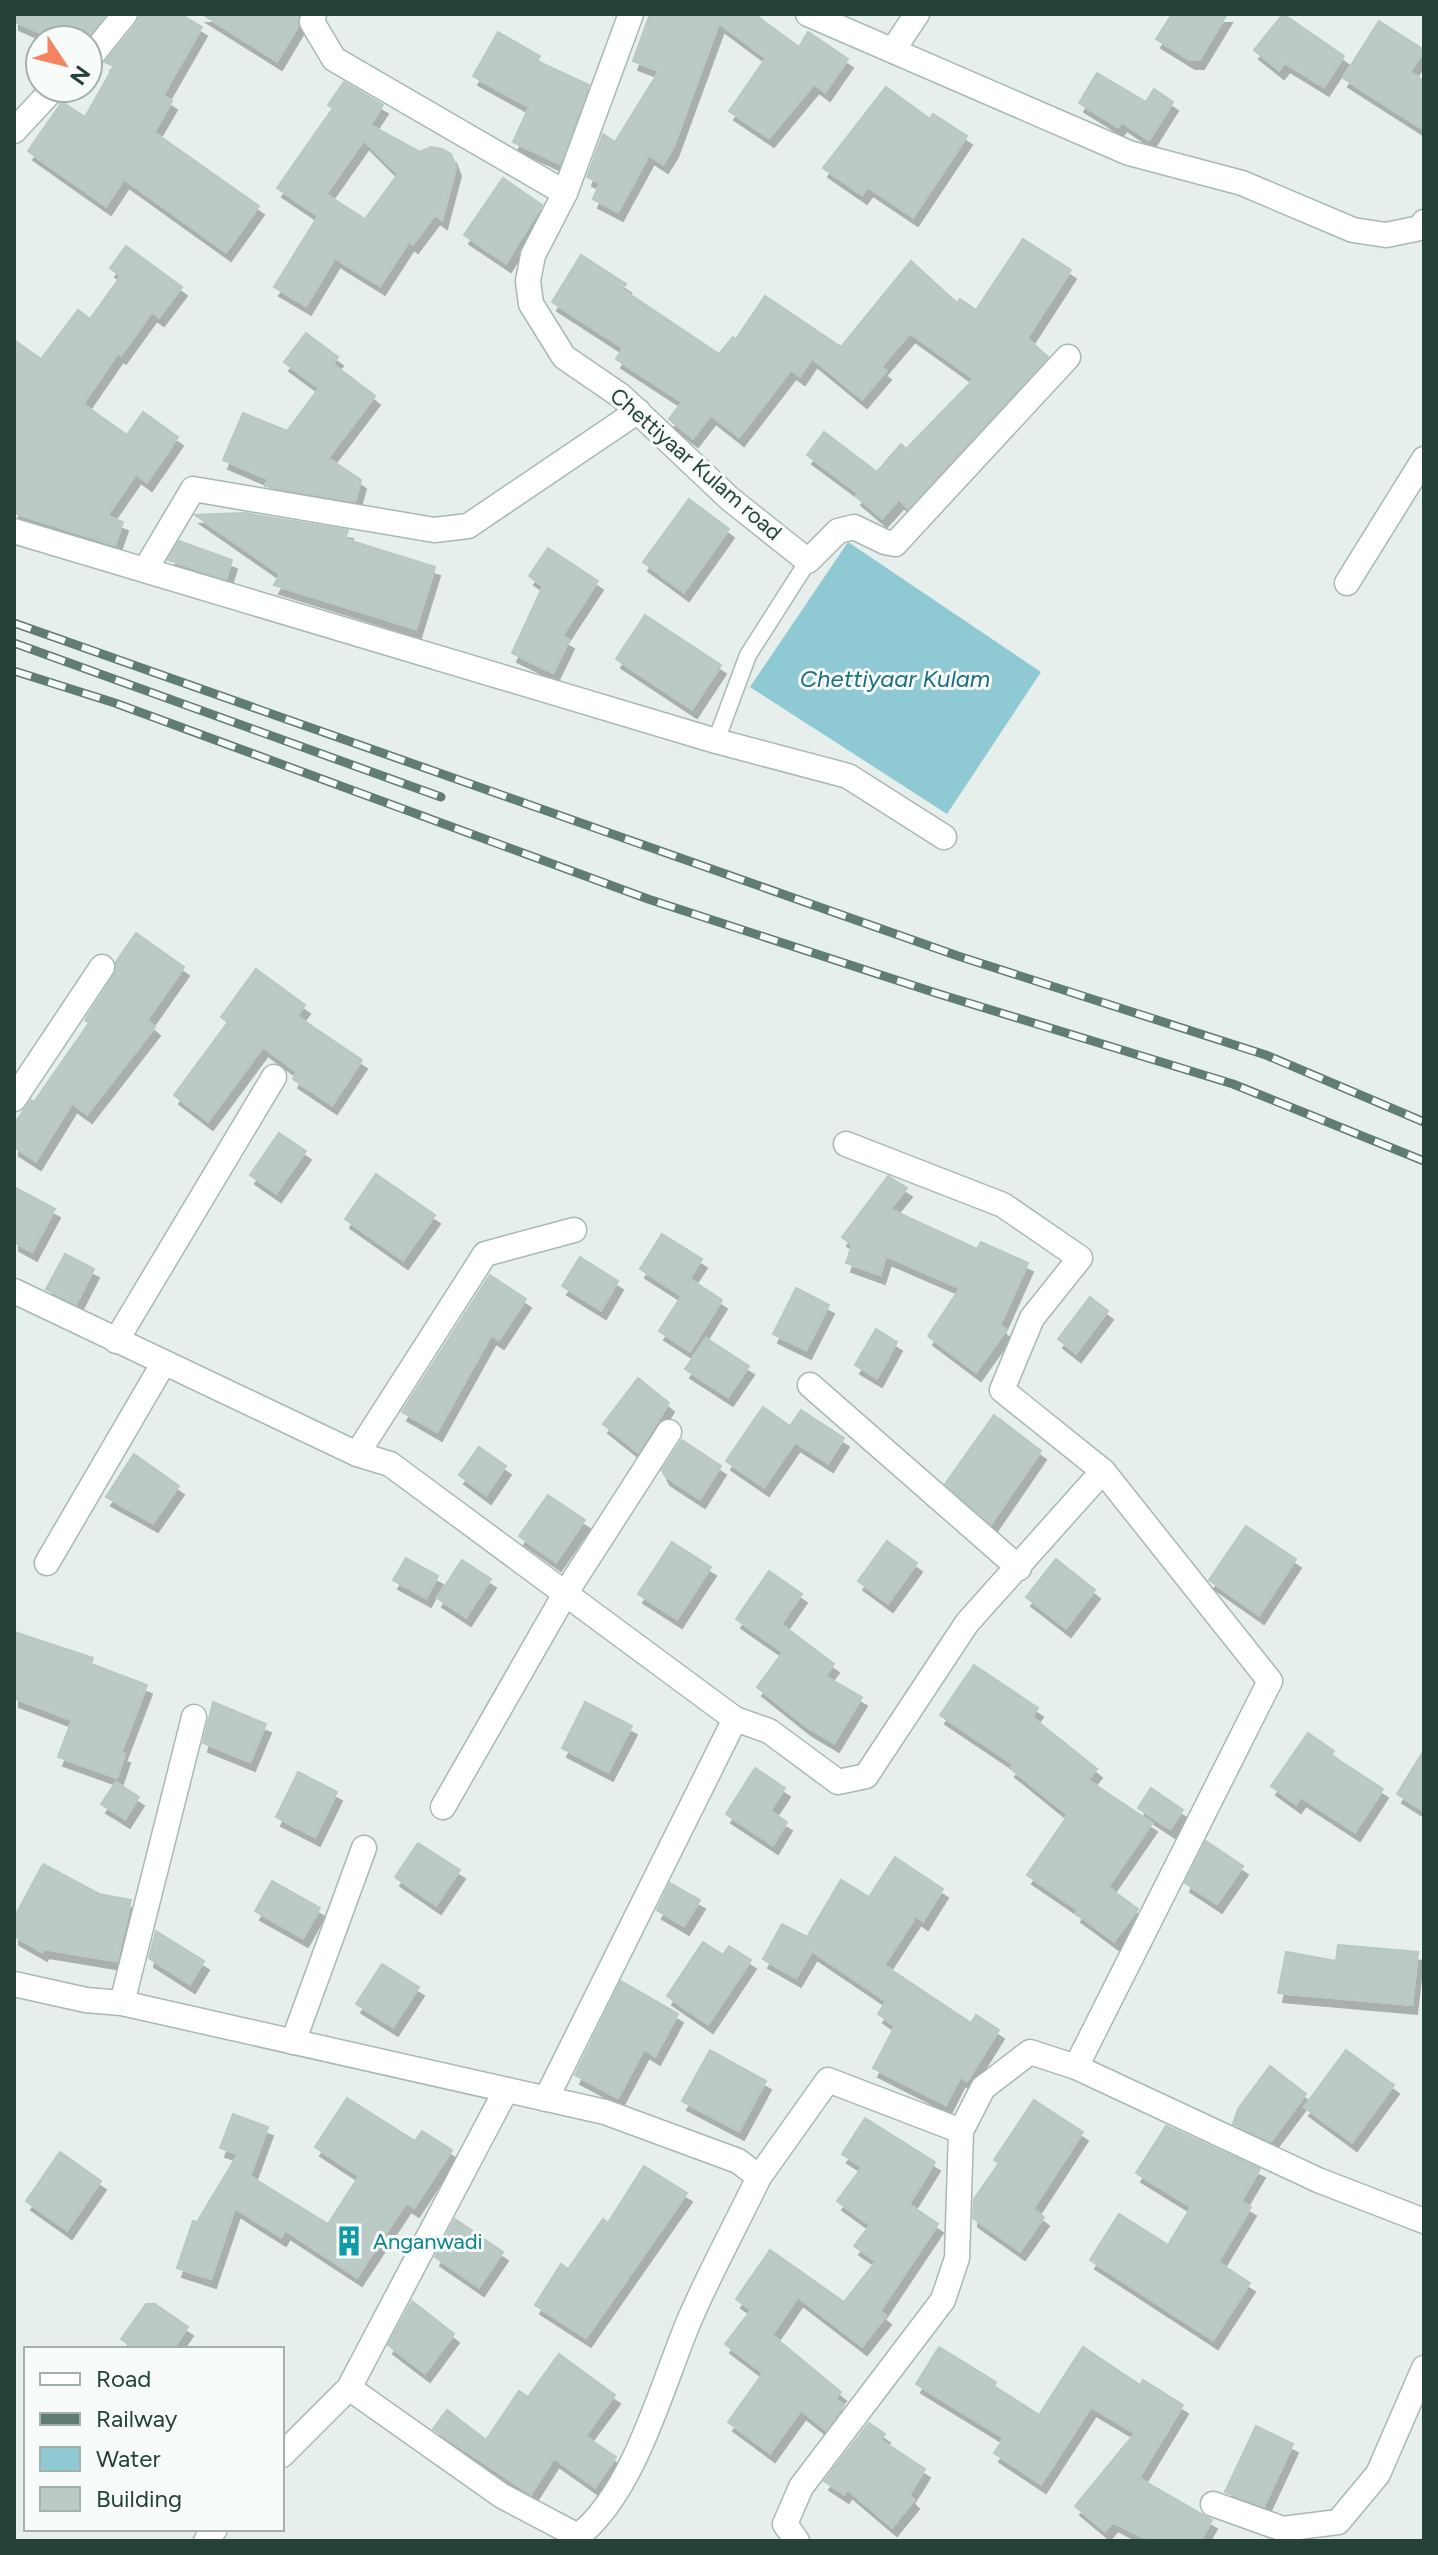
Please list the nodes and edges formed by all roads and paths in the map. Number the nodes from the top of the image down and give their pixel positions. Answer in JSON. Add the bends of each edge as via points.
{"nodes":[{"id":1,"x":125,"y":14,"type":"edge"},
{"id":2,"x":314,"y":14,"type":"edge"},
{"id":3,"x":631,"y":14,"type":"edge"},
{"id":4,"x":808,"y":14,"type":"edge"},
{"id":5,"x":917,"y":14,"type":"edge"},
{"id":6,"x":104,"y":40,"type":"edge"},
{"id":7,"x":893,"y":50,"type":"junction"},
{"id":8,"x":39,"y":104,"type":"edge"},
{"id":9,"x":14,"y":131,"type":"edge"},
{"id":10,"x":565,"y":193,"type":"junction"},
{"id":11,"x":1423,"y":226,"type":"edge"},
{"id":12,"x":1068,"y":357,"type":"dead end"},
{"id":13,"x":638,"y":411,"type":"junction"},
{"id":14,"x":1424,"y":459,"type":"edge"},
{"id":15,"x":14,"y":531,"type":"edge"},
{"id":16,"x":808,"y":561,"type":"junction"},
{"id":17,"x":145,"y":570,"type":"junction"},
{"id":18,"x":1347,"y":583,"type":"dead end"},
{"id":19,"x":716,"y":741,"type":"junction"},
{"id":20,"x":944,"y":837,"type":"dead end"},
{"id":21,"x":102,"y":967,"type":"dead end"},
{"id":22,"x":274,"y":1077,"type":"dead end"},
{"id":23,"x":14,"y":1099,"type":"edge"},
{"id":24,"x":846,"y":1144,"type":"dead end"},
{"id":25,"x":574,"y":1230,"type":"dead end"},
{"id":26,"x":14,"y":1291,"type":"edge"},
{"id":27,"x":116,"y":1341,"type":"junction"},
{"id":28,"x":163,"y":1364,"type":"junction"},
{"id":29,"x":810,"y":1385,"type":"dead end"},
{"id":30,"x":669,"y":1432,"type":"dead end"},
{"id":31,"x":357,"y":1454,"type":"junction"},
{"id":32,"x":1103,"y":1471,"type":"junction"},
{"id":33,"x":47,"y":1563,"type":"dead end"},
{"id":34,"x":1019,"y":1568,"type":"junction"},
{"id":35,"x":565,"y":1594,"type":"junction"},
{"id":36,"x":194,"y":1717,"type":"dead end"},
{"id":37,"x":735,"y":1719,"type":"junction"},
{"id":38,"x":443,"y":1807,"type":"dead end"},
{"id":39,"x":364,"y":1848,"type":"dead end"},
{"id":40,"x":14,"y":1984,"type":"edge"},
{"id":41,"x":122,"y":2003,"type":"junction"},
{"id":42,"x":293,"y":2042,"type":"junction"},
{"id":43,"x":1076,"y":2067,"type":"junction"},
{"id":44,"x":506,"y":2090,"type":"junction"},
{"id":45,"x":546,"y":2099,"type":"junction"},
{"id":46,"x":961,"y":2131,"type":"junction"},
{"id":47,"x":759,"y":2177,"type":"junction"},
{"id":48,"x":1424,"y":2221,"type":"edge"},
{"id":49,"x":1424,"y":2368,"type":"edge"},
{"id":50,"x":349,"y":2388,"type":"junction"},
{"id":51,"x":284,"y":2453,"type":"edge"},
{"id":52,"x":1213,"y":2504,"type":"dead end"},
{"id":53,"x":582,"y":2539,"type":"edge"},
{"id":54,"x":797,"y":2541,"type":"edge"}],
"edges":[{"from":1,"to":6,"type":"street"},
{"from":2,"to":10,"type":"street","via":[[312,22],[334,59]]},
{"from":3,"to":10,"type":"street","name":"Chettiyaar Kulam road"},
{"from":4,"to":7,"type":"street"},
{"from":5,"to":7,"type":"street"},
{"from":7,"to":11,"type":"street","via":[[1129,153],[1242,183],[1353,230],[1386,235]]},
{"from":8,"to":9,"type":"street"},
{"from":10,"to":13,"type":"street","name":"Chettiyaar Kulam road","via":[[533,255],[531,304],[564,357]]},
{"from":12,"to":16,"type":"street","via":[[895,544],[854,527],[838,531]]},
{"from":13,"to":16,"type":"street","name":"Chettiyaar Kulam road","via":[[730,499]]},
{"from":13,"to":17,"type":"street","via":[[468,526],[434,530],[193,489]]},
{"from":14,"to":18,"type":"street"},
{"from":15,"to":17,"type":"street"},
{"from":16,"to":19,"type":"lane","via":[[748,655]]},
{"from":17,"to":19,"type":"street"},
{"from":19,"to":20,"type":"street","via":[[848,776]]},
{"from":21,"to":23,"type":"street"},
{"from":22,"to":27,"type":"street"},
{"from":24,"to":32,"type":"street","via":[[1003,1205],[1080,1258],[1032,1318],[1002,1390]]},
{"from":25,"to":31,"type":"street","via":[[485,1254]]},
{"from":26,"to":27,"type":"street"},
{"from":27,"to":28,"type":"street"},
{"from":28,"to":31,"type":"street"},
{"from":28,"to":33,"type":"street"},
{"from":29,"to":34,"type":"street"},
{"from":30,"to":35,"type":"street"},
{"from":31,"to":35,"type":"street","via":[[390,1464]]},
{"from":32,"to":34,"type":"street"},
{"from":32,"to":43,"type":"street","via":[[1270,1681]]},
{"from":34,"to":37,"type":"street","via":[[967,1623],[866,1776],[838,1782],[769,1731]]},
{"from":35,"to":37,"type":"street"},
{"from":35,"to":38,"type":"street"},
{"from":36,"to":41,"type":"street"},
{"from":37,"to":45,"type":"street"},
{"from":39,"to":42,"type":"street"},
{"from":40,"to":41,"type":"street"},
{"from":41,"to":42,"type":"street"},
{"from":42,"to":44,"type":"street"},
{"from":43,"to":46,"type":"street","via":[[1030,2052],[983,2088]]},
{"from":43,"to":48,"type":"street","via":[[1318,2180]]},
{"from":44,"to":45,"type":"street"},
{"from":44,"to":50,"type":"street"},
{"from":45,"to":47,"type":"street","via":[[619,2117],[738,2161]]},
{"from":46,"to":47,"type":"street","via":[[828,2080]]},
{"from":46,"to":54,"type":"street","via":[[957,2258],[943,2300],[801,2487],[785,2524]]},
{"from":47,"to":53,"type":"street","via":[[690,2320],[641,2444]]},
{"from":49,"to":52,"type":"street","via":[[1378,2474],[1338,2522],[1283,2529]]},
{"from":50,"to":51,"type":"street"},
{"from":50,"to":53,"type":"street","via":[[502,2496]]}]}
